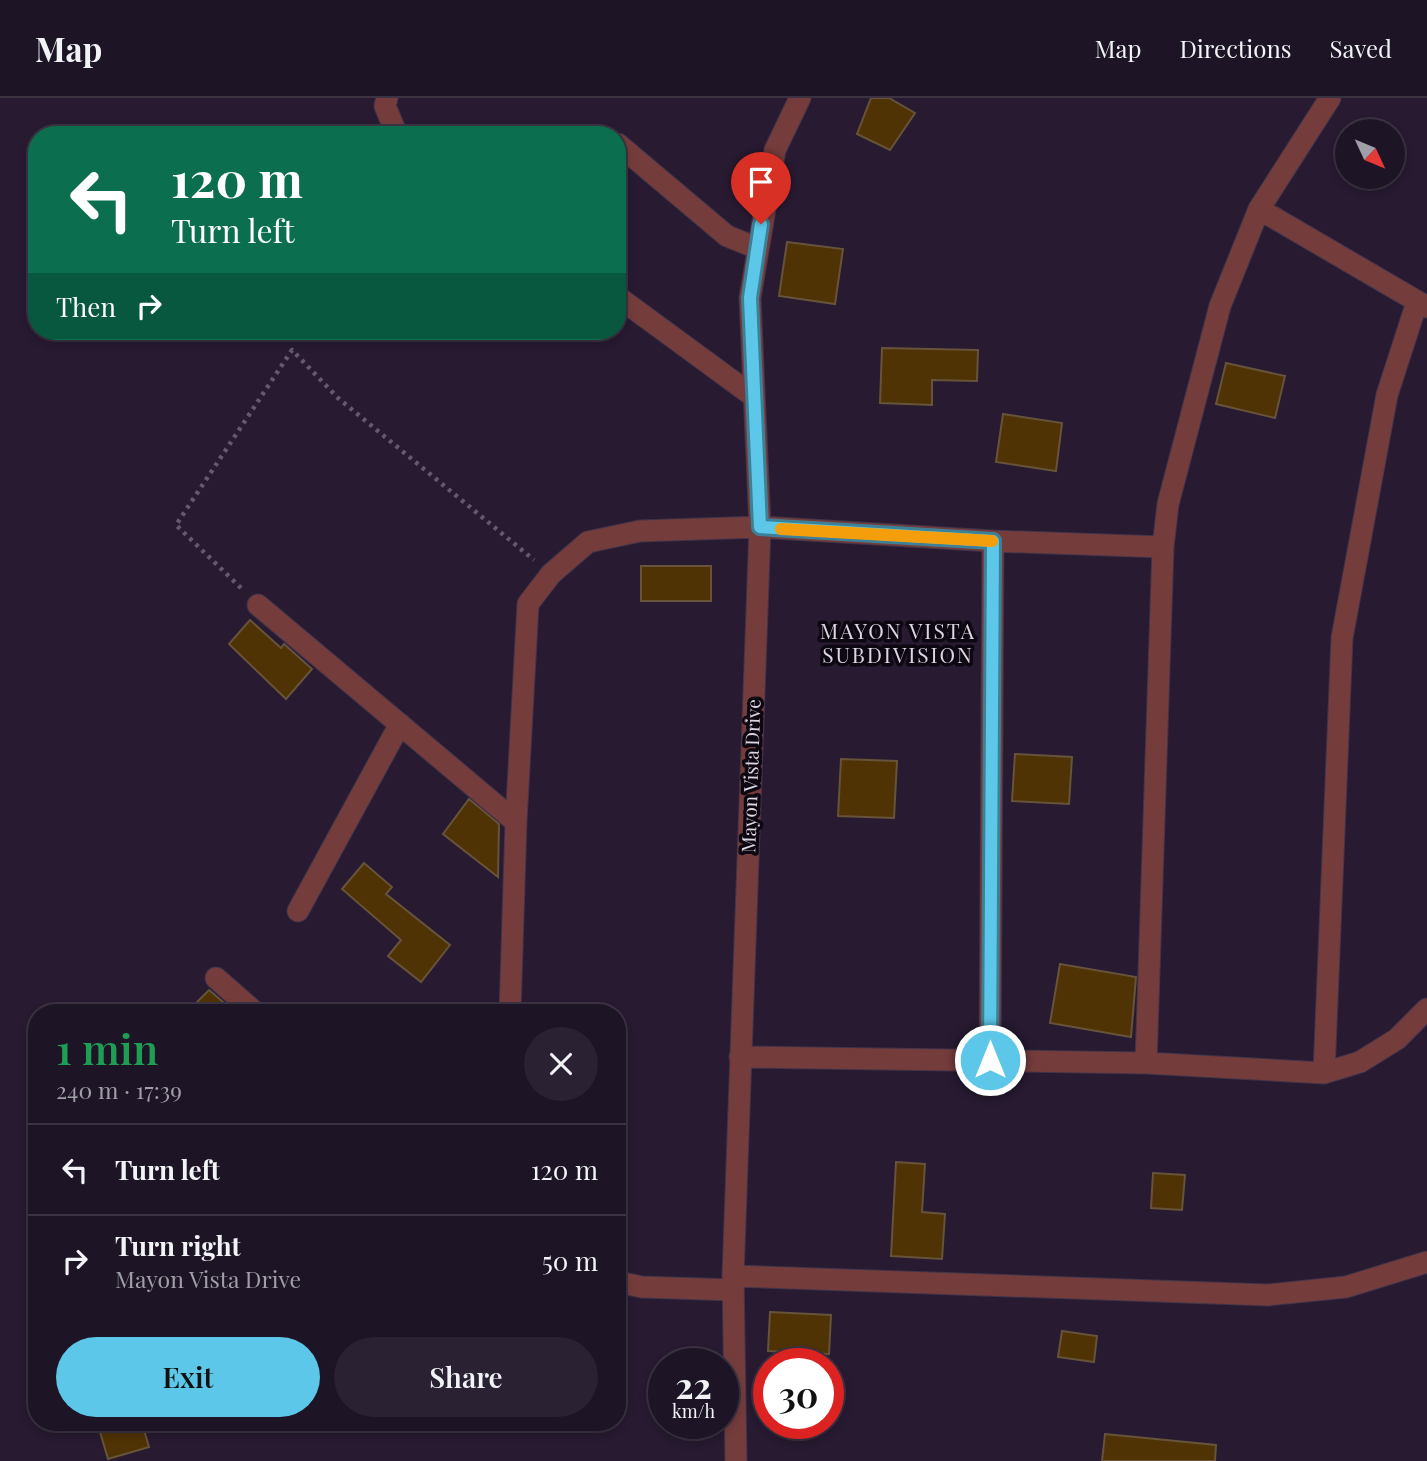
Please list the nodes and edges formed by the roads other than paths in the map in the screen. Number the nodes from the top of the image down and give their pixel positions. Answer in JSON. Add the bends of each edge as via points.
{"nodes":[{"id":1,"x":387,"y":98,"type":"edge"},
{"id":2,"x":800,"y":98,"type":"edge"},
{"id":3,"x":1330,"y":98,"type":"edge"},
{"id":4,"x":393,"y":126,"type":"edge"},
{"id":5,"x":626,"y":151,"type":"edge"},
{"id":6,"x":1259,"y":209,"type":"junction"},
{"id":7,"x":757,"y":248,"type":"junction"},
{"id":8,"x":626,"y":303,"type":"edge"},
{"id":9,"x":1422,"y":304,"type":"edge"},
{"id":10,"x":753,"y":396,"type":"junction"},
{"id":11,"x":760,"y":527,"type":"junction"},
{"id":12,"x":993,"y":541,"type":"junction"},
{"id":13,"x":1163,"y":547,"type":"junction"},
{"id":14,"x":258,"y":605,"type":"road end"},
{"id":15,"x":400,"y":724,"type":"junction"},
{"id":16,"x":516,"y":822,"type":"junction"},
{"id":17,"x":298,"y":911,"type":"dead end"},
{"id":18,"x":216,"y":978,"type":"dead end"},
{"id":19,"x":246,"y":1004,"type":"edge"},
{"id":20,"x":510,"y":1004,"type":"edge"},
{"id":21,"x":1427,"y":1009,"type":"edge"},
{"id":22,"x":740,"y":1057,"type":"junction"},
{"id":23,"x":990,"y":1060,"type":"junction"},
{"id":24,"x":1146,"y":1063,"type":"junction"},
{"id":25,"x":1324,"y":1073,"type":"junction"},
{"id":26,"x":1427,"y":1262,"type":"edge"},
{"id":27,"x":733,"y":1283,"type":"junction"},
{"id":28,"x":626,"y":1284,"type":"edge"},
{"id":29,"x":736,"y":1461,"type":"edge"}],
"edges":[{"from":1,"to":4,"type":"street","via":[[385,106]]},
{"from":2,"to":7,"type":"street","name":"Mayon Vista Drive","via":[[775,150]]},
{"from":3,"to":6,"type":"street"},
{"from":5,"to":7,"type":"street","via":[[727,236]]},
{"from":6,"to":9,"type":"street"},
{"from":6,"to":13,"type":"street","via":[[1220,306],[1168,503]]},
{"from":7,"to":10,"type":"street","name":"Mayon Vista Drive","via":[[750,298]]},
{"from":8,"to":10,"type":"street"},
{"from":9,"to":25,"type":"street","via":[[1387,395],[1342,638]]},
{"from":10,"to":11,"type":"street","name":"Mayon Vista Drive"},
{"from":11,"to":12,"type":"street"},
{"from":11,"to":16,"type":"street","via":[[640,531],[588,542],[551,574],[528,604]]},
{"from":11,"to":22,"type":"street","name":"Mayon Vista Drive"},
{"from":12,"to":13,"type":"street"},
{"from":12,"to":23,"type":"street"},
{"from":13,"to":24,"type":"street"},
{"from":14,"to":15,"type":"street"},
{"from":15,"to":16,"type":"street"},
{"from":15,"to":17,"type":"street"},
{"from":16,"to":20,"type":"street"},
{"from":18,"to":19,"type":"street"},
{"from":21,"to":25,"type":"street","via":[[1397,1039],[1360,1062]]},
{"from":22,"to":23,"type":"street"},
{"from":22,"to":27,"type":"street","name":"Mayon Vista Drive"},
{"from":23,"to":24,"type":"street"},
{"from":24,"to":25,"type":"street"},
{"from":26,"to":27,"type":"street","via":[[1346,1287],[1268,1295]]},
{"from":27,"to":28,"type":"street"},
{"from":27,"to":29,"type":"street","name":"Mayon Vista Drive"}]}
